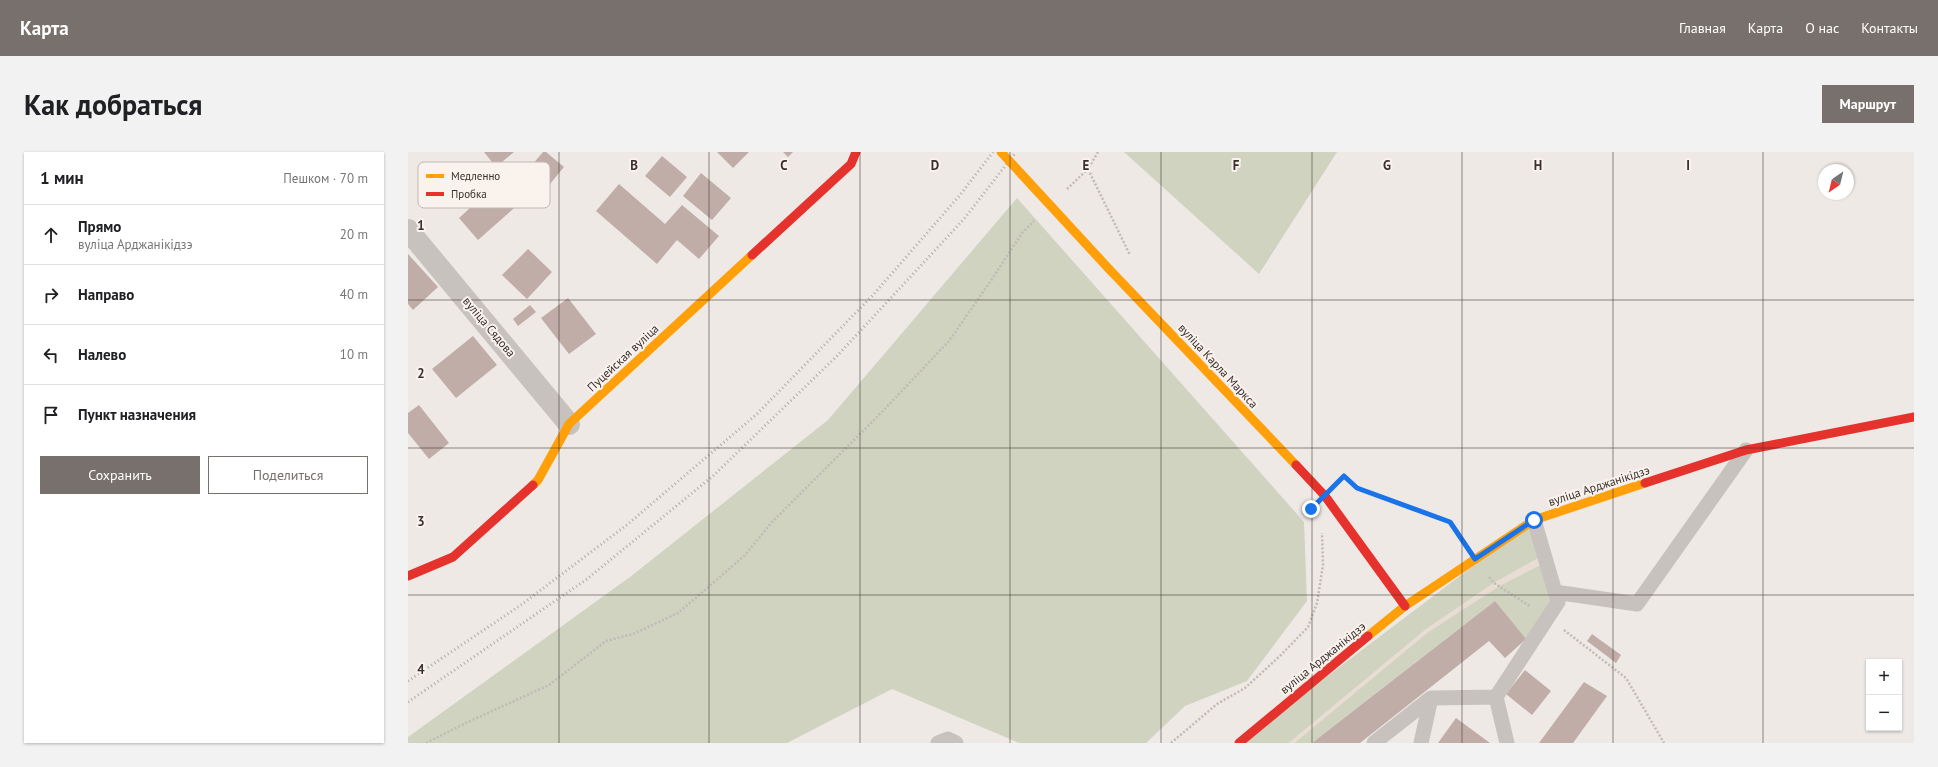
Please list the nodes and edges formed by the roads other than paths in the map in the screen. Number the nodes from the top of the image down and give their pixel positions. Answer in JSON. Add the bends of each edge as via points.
{"nodes":[{"id":1,"x":856,"y":152,"type":"edge"},
{"id":2,"x":1001,"y":152,"type":"edge"},
{"id":3,"x":408,"y":230,"type":"edge"},
{"id":4,"x":1914,"y":417,"type":"edge"},
{"id":5,"x":569,"y":424,"type":"junction"},
{"id":6,"x":1746,"y":450,"type":"junction"},
{"id":7,"x":1534,"y":520,"type":"junction"},
{"id":8,"x":408,"y":576,"type":"edge"},
{"id":9,"x":1555,"y":592,"type":"junction"},
{"id":10,"x":1405,"y":606,"type":"junction"},
{"id":11,"x":1431,"y":698,"type":"junction"},
{"id":12,"x":1496,"y":698,"type":"junction"},
{"id":13,"x":938,"y":743,"type":"edge"},
{"id":14,"x":956,"y":743,"type":"edge"},
{"id":15,"x":1239,"y":743,"type":"edge"},
{"id":16,"x":1374,"y":743,"type":"edge"},
{"id":17,"x":1421,"y":743,"type":"edge"},
{"id":18,"x":1507,"y":743,"type":"edge"}],
"edges":[{"from":1,"to":5,"type":"main road","name":"Пуцейская вуліца","via":[[852,164]]},
{"from":2,"to":10,"type":"main road","name":"вуліца Карла Маркса","bridge":true,"via":[[1325,496]]},
{"from":3,"to":5,"type":"street","name":"вуліца Сядова"},
{"from":4,"to":6,"type":"main road","name":"вуліца Арджанікідзэ"},
{"from":5,"to":8,"type":"main road","name":"Пуцейская вуліца","via":[[538,480],[453,557]]},
{"from":6,"to":7,"type":"main road","name":"вуліца Арджанікідзэ"},
{"from":6,"to":9,"type":"lane","via":[[1637,604]]},
{"from":7,"to":9,"type":"lane"},
{"from":7,"to":10,"type":"main road","name":"вуліца Арджанікідзэ"},
{"from":9,"to":12,"type":"lane","via":[[1558,602]]},
{"from":10,"to":15,"type":"main road","name":"вуліца Арджанікідзэ"},
{"from":11,"to":12,"type":"lane"},
{"from":11,"to":16,"type":"lane"},
{"from":11,"to":17,"type":"lane"},
{"from":12,"to":18,"type":"lane"},
{"from":13,"to":14,"type":"lane","via":[[948,739]]}]}
